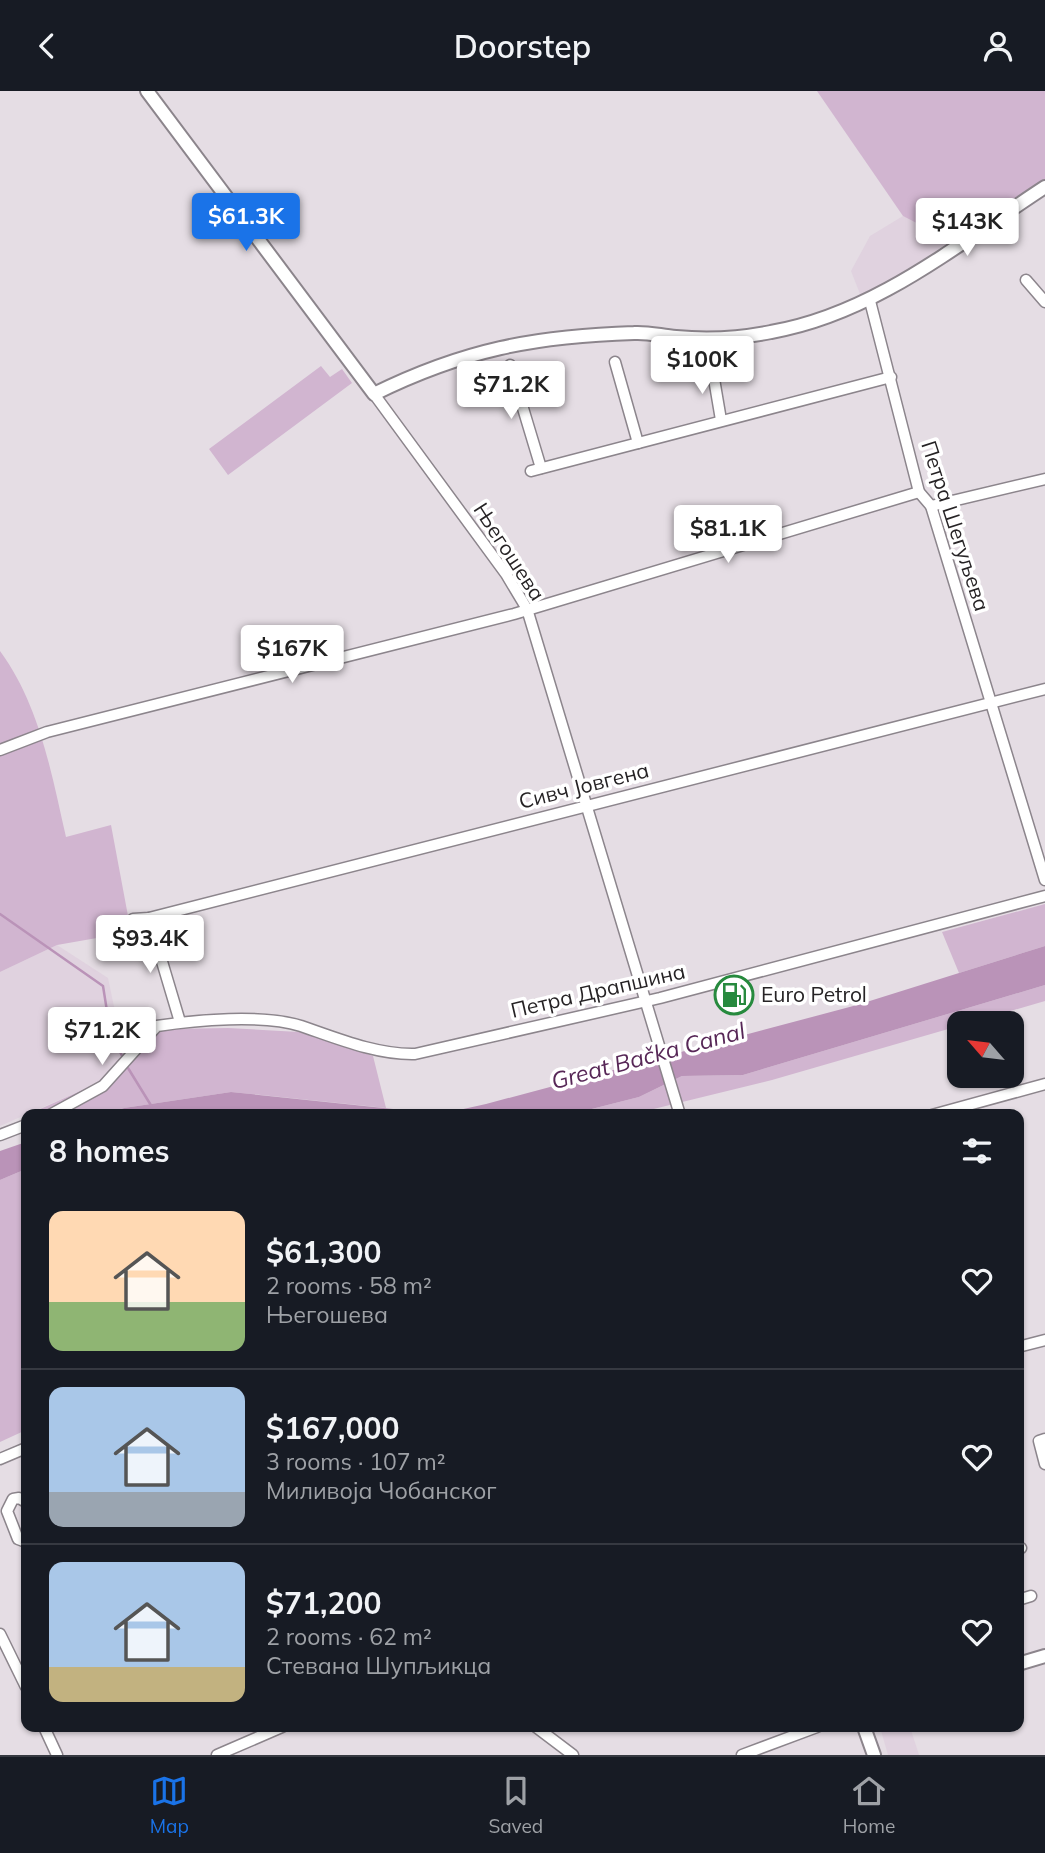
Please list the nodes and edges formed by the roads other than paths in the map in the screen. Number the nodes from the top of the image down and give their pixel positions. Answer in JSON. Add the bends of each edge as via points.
{"nodes":[{"id":1,"x":147,"y":91,"type":"edge"},
{"id":2,"x":1045,"y":187,"type":"edge"},
{"id":3,"x":1026,"y":280,"type":"dead end"},
{"id":4,"x":870,"y":301,"type":"junction"},
{"id":5,"x":1045,"y":302,"type":"edge"},
{"id":6,"x":615,"y":362,"type":"dead end"},
{"id":7,"x":510,"y":365,"type":"dead end"},
{"id":8,"x":712,"y":367,"type":"dead end"},
{"id":9,"x":891,"y":377,"type":"junction"},
{"id":10,"x":374,"y":394,"type":"junction"},
{"id":11,"x":722,"y":420,"type":"junction"},
{"id":12,"x":638,"y":443,"type":"junction"},
{"id":13,"x":1045,"y":479,"type":"edge"},
{"id":14,"x":919,"y":492,"type":"junction"},
{"id":15,"x":931,"y":506,"type":"junction"},
{"id":16,"x":527,"y":609,"type":"junction"},
{"id":17,"x":1045,"y":689,"type":"edge"},
{"id":18,"x":991,"y":702,"type":"junction"},
{"id":19,"x":0,"y":750,"type":"edge"},
{"id":20,"x":586,"y":805,"type":"junction"},
{"id":21,"x":1045,"y":880,"type":"edge"},
{"id":22,"x":1045,"y":896,"type":"edge"},
{"id":23,"x":149,"y":918,"type":"junction"},
{"id":24,"x":133,"y":919,"type":"dead end"},
{"id":25,"x":645,"y":1001,"type":"junction"},
{"id":26,"x":180,"y":1022,"type":"junction"},
{"id":27,"x":1045,"y":1083,"type":"edge"},
{"id":28,"x":61,"y":1109,"type":"edge"},
{"id":29,"x":678,"y":1109,"type":"edge"},
{"id":30,"x":953,"y":1109,"type":"edge"},
{"id":31,"x":21,"y":1127,"type":"edge"},
{"id":32,"x":0,"y":1135,"type":"edge"},
{"id":33,"x":1045,"y":1340,"type":"edge"},
{"id":34,"x":1024,"y":1345,"type":"edge"},
{"id":35,"x":1042,"y":1440,"type":"edge"},
{"id":36,"x":21,"y":1450,"type":"edge"},
{"id":37,"x":0,"y":1459,"type":"edge"},
{"id":38,"x":1045,"y":1464,"type":"edge"},
{"id":39,"x":21,"y":1501,"type":"edge"},
{"id":40,"x":21,"y":1540,"type":"edge"},
{"id":41,"x":1031,"y":1597,"type":"dead end"},
{"id":42,"x":1024,"y":1599,"type":"edge"},
{"id":43,"x":0,"y":1634,"type":"edge"},
{"id":44,"x":1045,"y":1656,"type":"edge"},
{"id":45,"x":1024,"y":1662,"type":"edge"},
{"id":46,"x":21,"y":1670,"type":"edge"},
{"id":47,"x":46,"y":1732,"type":"edge"},
{"id":48,"x":273,"y":1732,"type":"edge"},
{"id":49,"x":543,"y":1732,"type":"edge"},
{"id":50,"x":804,"y":1732,"type":"edge"},
{"id":51,"x":866,"y":1732,"type":"edge"},
{"id":52,"x":239,"y":1751,"type":"edge"},
{"id":53,"x":57,"y":1755,"type":"edge"},
{"id":54,"x":217,"y":1755,"type":"edge"},
{"id":55,"x":573,"y":1755,"type":"edge"},
{"id":56,"x":742,"y":1755,"type":"edge"},
{"id":57,"x":874,"y":1755,"type":"edge"}],
"edges":[{"from":1,"to":10,"type":"main road","name":"Његошева"},
{"from":2,"to":4,"type":"main road"},
{"from":3,"to":5,"type":"street"},
{"from":4,"to":9,"type":"street","name":"Петра Шегуљева"},
{"from":4,"to":10,"type":"main road","via":[[770,333],[706,337],[636,333],[505,345],[439,364]]},
{"from":6,"to":12,"type":"street"},
{"from":7,"to":12,"type":"street","via":[[536,470]]},
{"from":8,"to":11,"type":"street"},
{"from":9,"to":11,"type":"street"},
{"from":9,"to":14,"type":"street","name":"Петра Шегуљева"},
{"from":10,"to":16,"type":"street","name":"Његошева"},
{"from":11,"to":12,"type":"street"},
{"from":13,"to":15,"type":"street"},
{"from":14,"to":15,"type":"street","name":"Петра Шегуљева"},
{"from":14,"to":16,"type":"street"},
{"from":15,"to":18,"type":"street","name":"Петра Шегуљева"},
{"from":16,"to":19,"type":"street","via":[[47,732]]},
{"from":16,"to":20,"type":"street","name":"Његошева"},
{"from":17,"to":18,"type":"street","name":"Сивч Јовгена"},
{"from":18,"to":20,"type":"street","name":"Сивч Јовгена"},
{"from":18,"to":21,"type":"street","name":"Петра Шегуљева"},
{"from":20,"to":23,"type":"street","name":"Сивч Јовгена"},
{"from":20,"to":25,"type":"street","name":"Његошева"},
{"from":22,"to":25,"type":"street","name":"Петра Драпшина"},
{"from":23,"to":24,"type":"street","name":"Сивч Јовгена"},
{"from":23,"to":26,"type":"street"},
{"from":25,"to":26,"type":"street","name":"Петра Драпшина","via":[[415,1054],[391,1053],[299,1025]]},
{"from":25,"to":29,"type":"street","name":"Његошева"},
{"from":26,"to":28,"type":"street","name":"Петра Драпшина","via":[[156,1026],[103,1086]]},
{"from":27,"to":30,"type":"street"},
{"from":31,"to":32,"type":"street"},
{"from":33,"to":34,"type":"street"},
{"from":35,"to":38,"type":"street"},
{"from":36,"to":37,"type":"street"},
{"from":39,"to":40,"type":"street","via":[[15,1499],[7,1508]]},
{"from":41,"to":42,"type":"street"},
{"from":43,"to":46,"type":"street"},
{"from":44,"to":45,"type":"main road"},
{"from":47,"to":53,"type":"street"},
{"from":48,"to":52,"type":"street"},
{"from":49,"to":55,"type":"street"},
{"from":50,"to":56,"type":"street"},
{"from":51,"to":57,"type":"main road"},
{"from":52,"to":54,"type":"street"}]}
